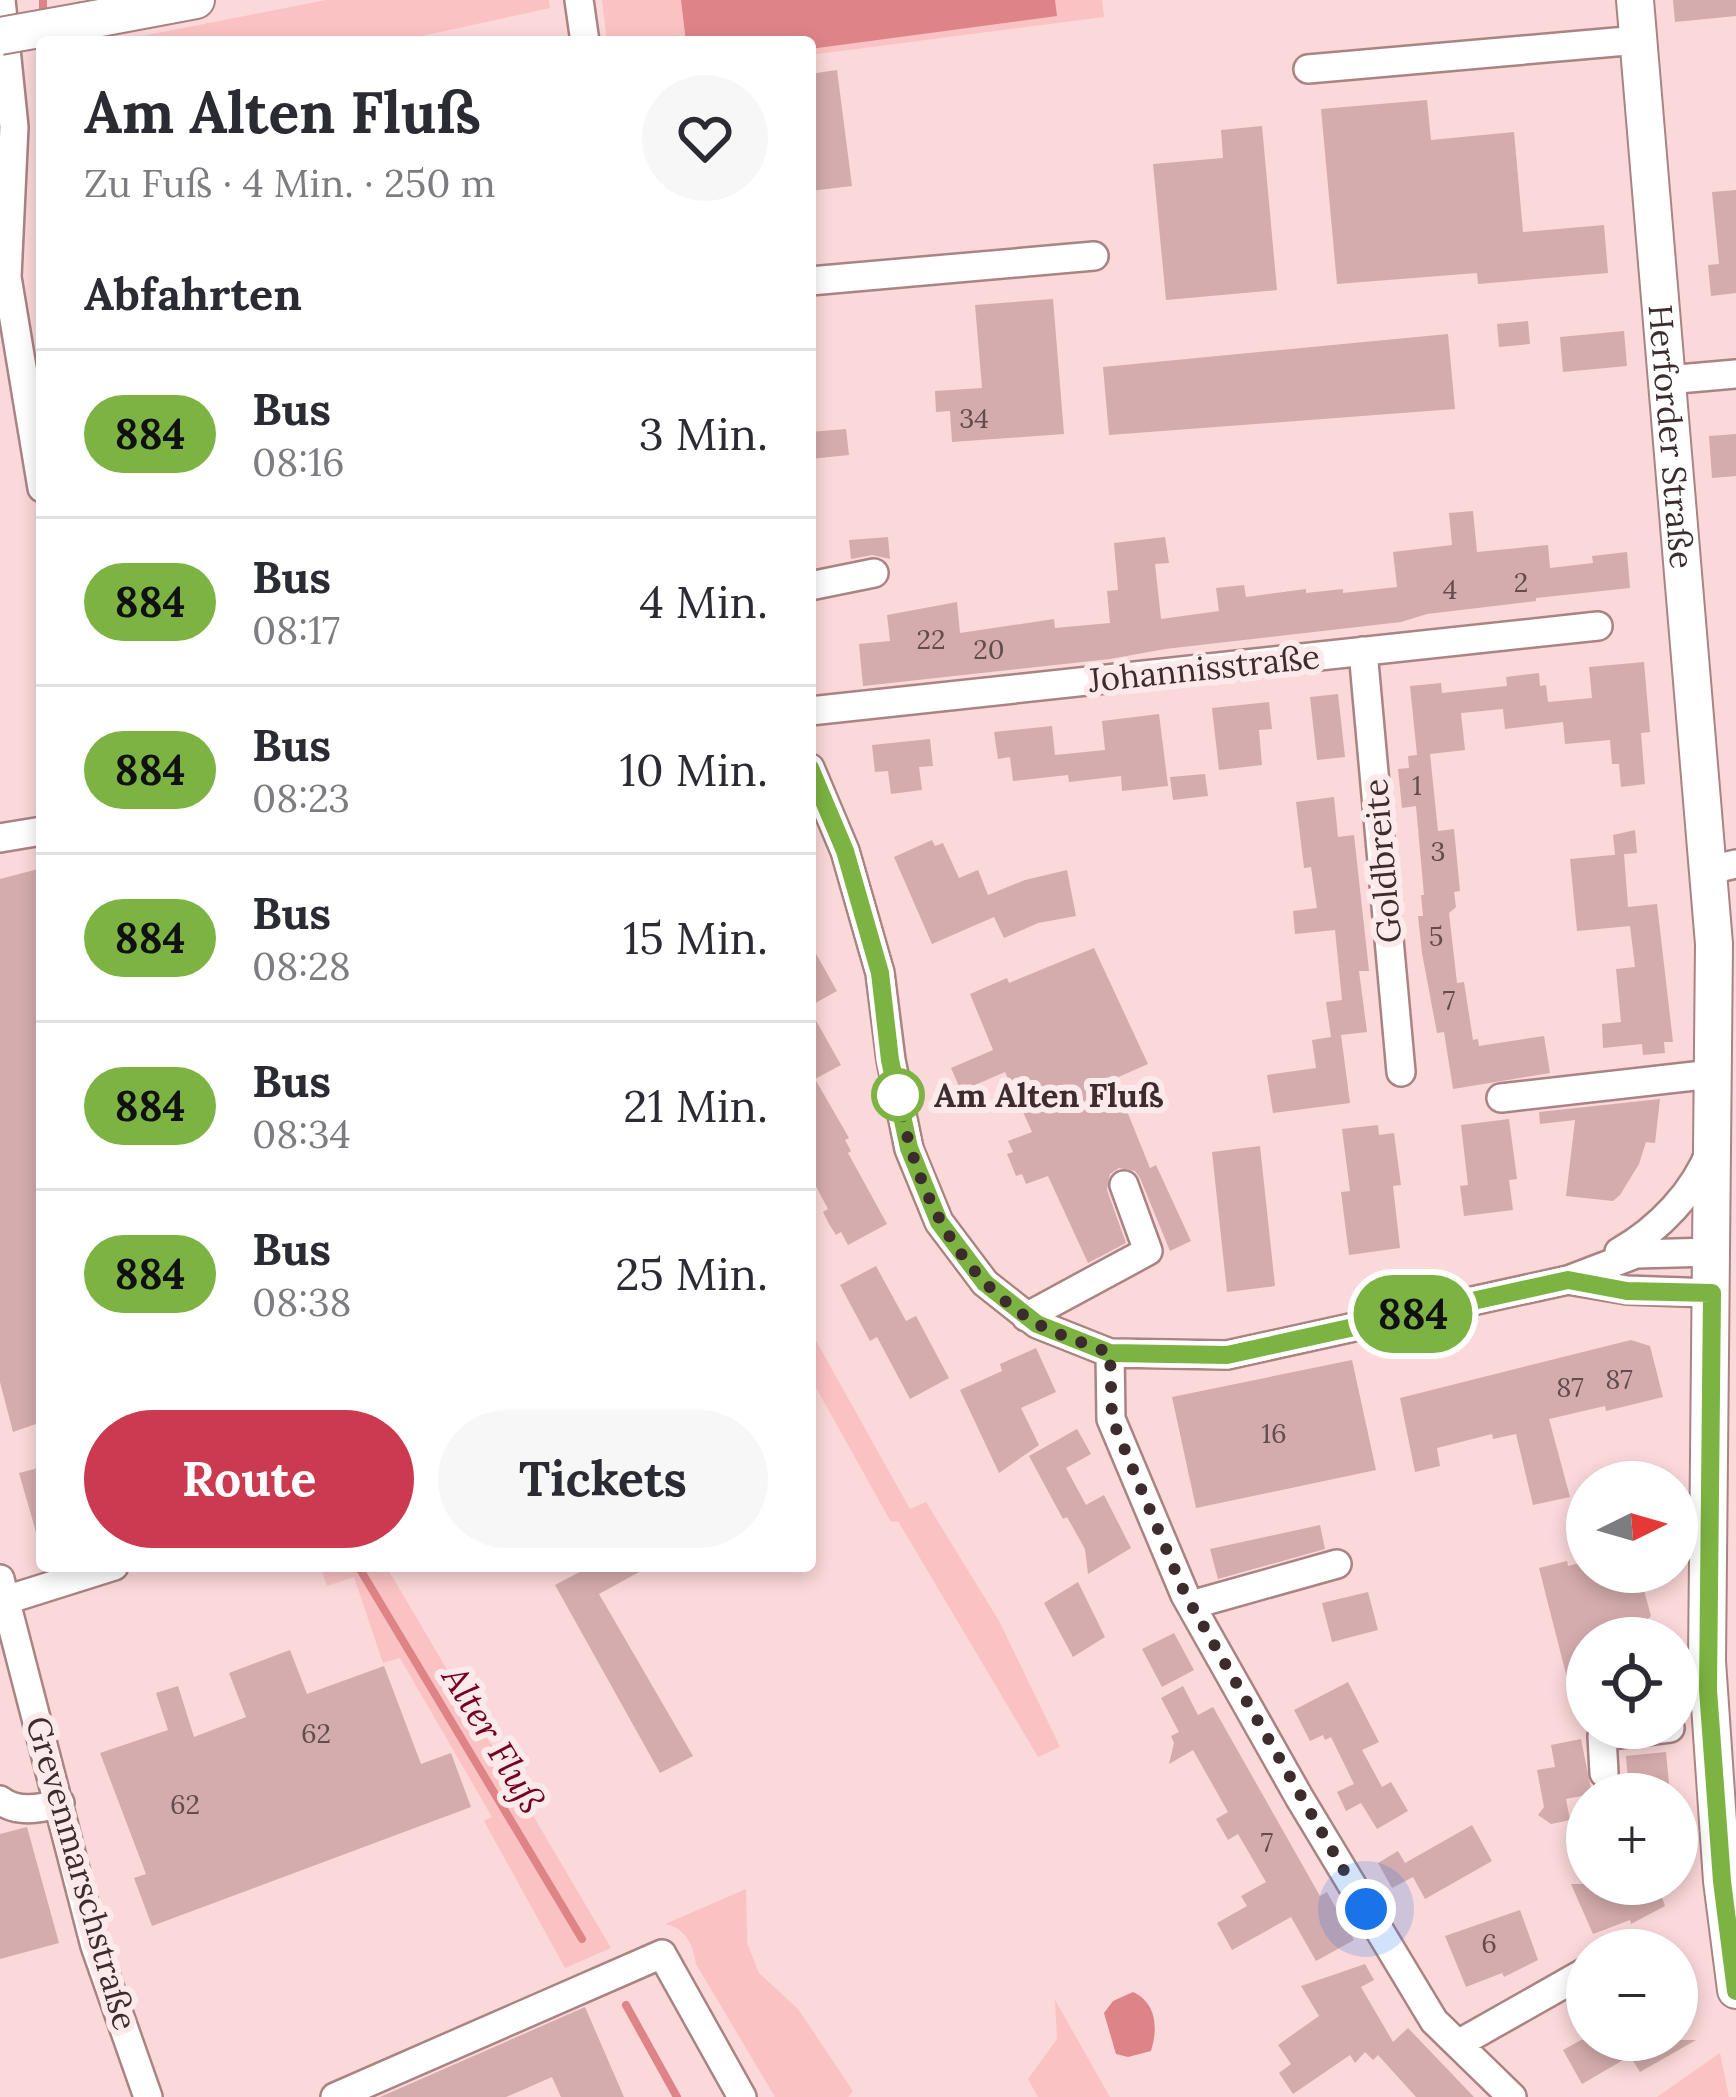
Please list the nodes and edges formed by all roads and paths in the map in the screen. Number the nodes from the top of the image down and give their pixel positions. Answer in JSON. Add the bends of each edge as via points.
{"nodes":[{"id":1,"x":1,"y":0,"type":"edge"},
{"id":2,"x":196,"y":0,"type":"edge"},
{"id":3,"x":579,"y":0,"type":"edge"},
{"id":4,"x":1635,"y":0,"type":"edge"},
{"id":5,"x":0,"y":36,"type":"edge"},
{"id":6,"x":584,"y":36,"type":"edge"},
{"id":7,"x":1638,"y":40,"type":"junction"},
{"id":8,"x":1308,"y":69,"type":"dead end"},
{"id":9,"x":1094,"y":256,"type":"dead end"},
{"id":10,"x":3,"y":277,"type":"edge"},
{"id":11,"x":816,"y":280,"type":"edge"},
{"id":12,"x":1736,"y":374,"type":"edge"},
{"id":13,"x":1667,"y":380,"type":"junction"},
{"id":14,"x":36,"y":456,"type":"edge"},
{"id":15,"x":874,"y":573,"type":"dead end"},
{"id":16,"x":816,"y":585,"type":"edge"},
{"id":17,"x":1598,"y":626,"type":"dead end"},
{"id":18,"x":1363,"y":651,"type":"junction"},
{"id":19,"x":816,"y":710,"type":"edge"},
{"id":20,"x":816,"y":782,"type":"edge"},
{"id":21,"x":36,"y":832,"type":"edge"},
{"id":22,"x":0,"y":838,"type":"edge"},
{"id":23,"x":1723,"y":867,"type":"edge"},
{"id":24,"x":1401,"y":1072,"type":"dead end"},
{"id":25,"x":1712,"y":1074,"type":"junction"},
{"id":26,"x":1501,"y":1098,"type":"dead end"},
{"id":27,"x":1713,"y":1145,"type":"junction"},
{"id":28,"x":1124,"y":1185,"type":"dead end"},
{"id":29,"x":1713,"y":1252,"type":"junction"},
{"id":30,"x":1568,"y":1280,"type":"junction"},
{"id":31,"x":1712,"y":1293,"type":"junction"},
{"id":32,"x":1026,"y":1317,"type":"junction"},
{"id":33,"x":1110,"y":1353,"type":"junction"},
{"id":34,"x":1336,"y":1564,"type":"dead end"},
{"id":35,"x":86,"y":1572,"type":"edge"},
{"id":36,"x":2,"y":1590,"type":"edge"},
{"id":37,"x":1191,"y":1605,"type":"junction"},
{"id":38,"x":1698,"y":1675,"type":"edge"},
{"id":39,"x":1603,"y":1749,"type":"edge"},
{"id":40,"x":1691,"y":1749,"type":"edge"},
{"id":41,"x":1604,"y":1773,"type":"dead end"},
{"id":42,"x":59,"y":1803,"type":"junction"},
{"id":43,"x":2,"y":1804,"type":"edge"},
{"id":44,"x":1566,"y":1983,"type":"edge"},
{"id":45,"x":1736,"y":1990,"type":"edge"},
{"id":46,"x":1458,"y":2044,"type":"junction"},
{"id":47,"x":148,"y":2097,"type":"edge"},
{"id":48,"x":334,"y":2097,"type":"edge"},
{"id":49,"x":742,"y":2097,"type":"edge"},
{"id":50,"x":1512,"y":2097,"type":"edge"}],
"edges":[{"from":1,"to":10,"type":"street","via":[[14,127]]},
{"from":2,"to":5,"type":"main road","bridge":true},
{"from":3,"to":6,"type":"street"},
{"from":4,"to":7,"type":"main road","name":"Herforder Straße"},
{"from":7,"to":8,"type":"street"},
{"from":7,"to":13,"type":"main road","name":"Herforder Straße"},
{"from":9,"to":11,"type":"street"},
{"from":10,"to":14,"type":"street"},
{"from":12,"to":13,"type":"street"},
{"from":13,"to":23,"type":"main road","name":"Herforder Straße"},
{"from":15,"to":16,"type":"street"},
{"from":17,"to":18,"type":"street","name":"Johannisstraße"},
{"from":18,"to":19,"type":"street","name":"Johannisstraße"},
{"from":18,"to":24,"type":"street","name":"Goldbreite"},
{"from":20,"to":32,"type":"street","via":[[880,973],[909,1148],[939,1222],[985,1283]]},
{"from":21,"to":22,"type":"street"},
{"from":23,"to":25,"type":"main road","name":"Herforder Straße"},
{"from":25,"to":26,"type":"street"},
{"from":25,"to":27,"type":"main road","name":"Herforder Straße"},
{"from":27,"to":29,"type":"main road","name":"Herforder Straße"},
{"from":27,"to":30,"type":"street","via":[[1653,1229]]},
{"from":28,"to":32,"type":"street","via":[[1148,1251]]},
{"from":29,"to":30,"type":"street","via":[[1636,1253]]},
{"from":29,"to":31,"type":"main road","name":"Herforder Straße"},
{"from":30,"to":31,"type":"street"},
{"from":30,"to":33,"type":"street","via":[[1227,1355]]},
{"from":31,"to":38,"type":"main road","name":"Herforder Straße","via":[[1707,1636]]},
{"from":32,"to":33,"type":"street"},
{"from":33,"to":37,"type":"street","via":[[1112,1419]]},
{"from":34,"to":37,"type":"street"},
{"from":35,"to":36,"type":"street"},
{"from":36,"to":42,"type":"street","name":"Grevenmarschstraße"},
{"from":37,"to":46,"type":"street","via":[[1434,2021]]},
{"from":39,"to":41,"type":"street"},
{"from":40,"to":45,"type":"main road","name":"Herforder Straße","via":[[1722,1881]]},
{"from":42,"to":43,"type":"street"},
{"from":42,"to":47,"type":"street","name":"Grevenmarschstraße","via":[[95,1946]]},
{"from":44,"to":46,"type":"street"},
{"from":46,"to":50,"type":"street"},
{"from":48,"to":49,"type":"street","via":[[662,1954]]}]}
